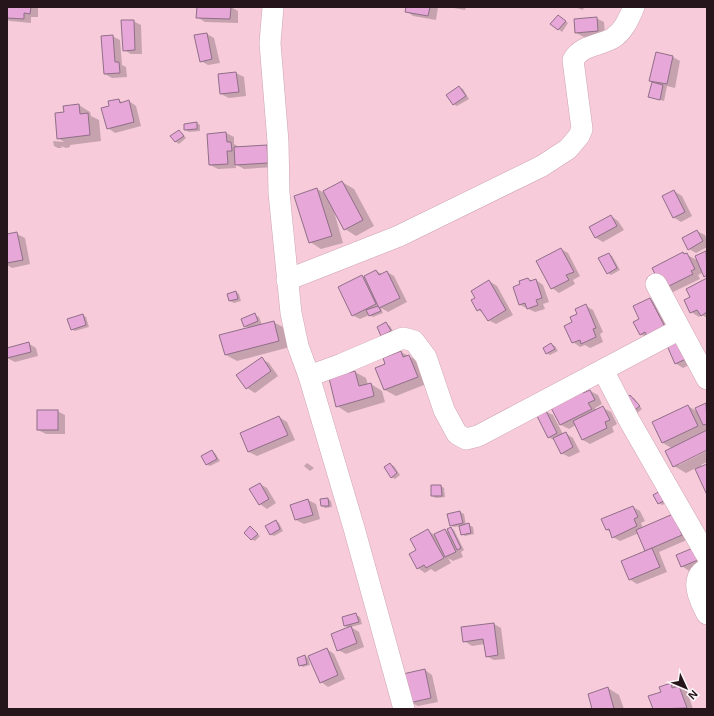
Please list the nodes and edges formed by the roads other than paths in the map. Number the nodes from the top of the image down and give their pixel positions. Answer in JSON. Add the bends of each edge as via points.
{"nodes":[{"id":1,"x":273,"y":7,"type":"edge"},
{"id":2,"x":634,"y":7,"type":"edge"},
{"id":3,"x":287,"y":280,"type":"junction"},
{"id":4,"x":656,"y":284,"type":"dead end"},
{"id":5,"x":680,"y":329,"type":"junction"},
{"id":6,"x":603,"y":370,"type":"junction"},
{"id":7,"x":309,"y":376,"type":"junction"},
{"id":8,"x":707,"y":379,"type":"edge"},
{"id":9,"x":707,"y":556,"type":"edge"},
{"id":10,"x":707,"y":569,"type":"edge"},
{"id":11,"x":707,"y":614,"type":"edge"},
{"id":12,"x":404,"y":709,"type":"edge"}],
"edges":[{"from":1,"to":3,"type":"street","via":[[270,43]]},
{"from":2,"to":3,"type":"street","via":[[622,30],[612,38],[581,50],[573,60],[582,129],[568,149],[542,166],[399,236]]},
{"from":3,"to":7,"type":"street","via":[[298,346]]},
{"from":4,"to":5,"type":"street"},
{"from":5,"to":6,"type":"street"},
{"from":5,"to":8,"type":"street"},
{"from":6,"to":7,"type":"street","via":[[478,436],[466,439],[457,434],[444,410],[426,357],[414,341],[404,338]]},
{"from":6,"to":9,"type":"street"},
{"from":7,"to":12,"type":"street"},
{"from":10,"to":11,"type":"street","via":[[699,576],[697,586],[699,600]]}]}
